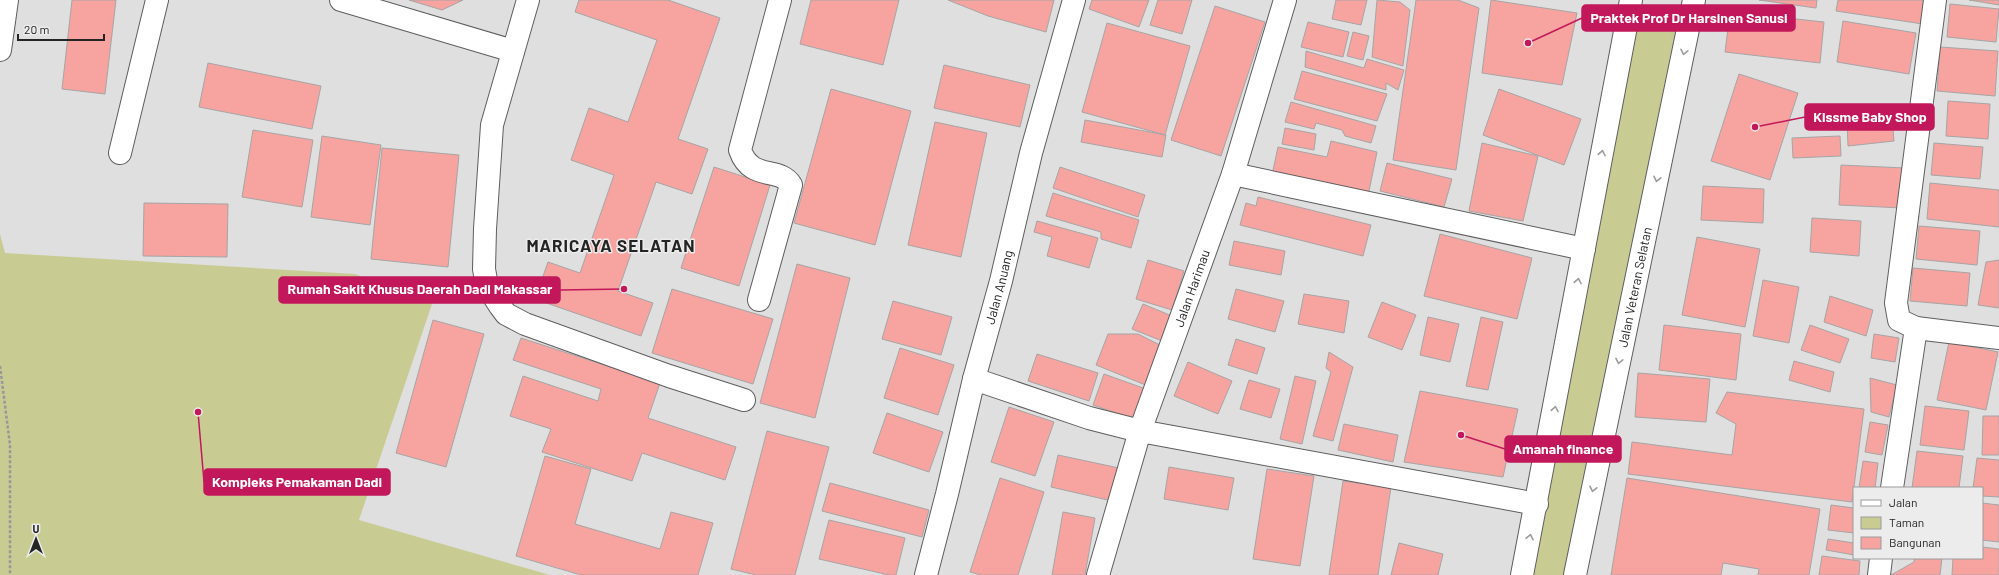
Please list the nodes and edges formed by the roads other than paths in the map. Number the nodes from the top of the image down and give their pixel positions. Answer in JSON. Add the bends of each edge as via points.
{"nodes":[{"id":1,"x":7,"y":0,"type":"edge"},
{"id":2,"x":158,"y":0,"type":"edge"},
{"id":3,"x":342,"y":0,"type":"edge"},
{"id":4,"x":528,"y":0,"type":"edge"},
{"id":5,"x":780,"y":0,"type":"edge"},
{"id":6,"x":1074,"y":0,"type":"edge"},
{"id":7,"x":1285,"y":0,"type":"edge"},
{"id":8,"x":1631,"y":0,"type":"edge"},
{"id":9,"x":1694,"y":0,"type":"edge"},
{"id":10,"x":1935,"y":0,"type":"edge"},
{"id":11,"x":0,"y":50,"type":"edge"},
{"id":12,"x":513,"y":51,"type":"junction"},
{"id":13,"x":120,"y":153,"type":"dead end"},
{"id":14,"x":1233,"y":174,"type":"junction"},
{"id":15,"x":1584,"y":249,"type":"junction"},
{"id":16,"x":759,"y":300,"type":"dead end"},
{"id":17,"x":1916,"y":328,"type":"junction"},
{"id":18,"x":1999,"y":338,"type":"edge"},
{"id":19,"x":974,"y":379,"type":"junction"},
{"id":20,"x":744,"y":400,"type":"dead end"},
{"id":21,"x":1140,"y":431,"type":"junction"},
{"id":22,"x":1892,"y":487,"type":"edge"},
{"id":23,"x":1537,"y":504,"type":"junction"},
{"id":24,"x":1882,"y":559,"type":"edge"},
{"id":25,"x":926,"y":575,"type":"edge"},
{"id":26,"x":1098,"y":575,"type":"edge"},
{"id":27,"x":1522,"y":575,"type":"edge"},
{"id":28,"x":1575,"y":575,"type":"edge"},
{"id":29,"x":1879,"y":575,"type":"edge"}],
"edges":[{"from":1,"to":11,"type":"street"},
{"from":2,"to":13,"type":"street"},
{"from":3,"to":12,"type":"street"},
{"from":4,"to":12,"type":"street"},
{"from":5,"to":16,"type":"street","via":[[740,150],[743,160],[750,167],[785,179],[791,185]]},
{"from":6,"to":19,"type":"street","name":"Jalan Anuang","via":[[1031,153],[1001,281]]},
{"from":7,"to":14,"type":"street","name":"Jalan Harimau"},
{"from":15,"to":8,"type":"street","one_way":true},
{"from":9,"to":28,"type":"street","name":"Jalan Veteran Selatan","one_way":true},
{"from":10,"to":17,"type":"street","via":[[1896,303],[1898,320]]},
{"from":12,"to":20,"type":"street","via":[[492,125],[485,229],[484,269],[487,286],[500,306],[506,314],[525,324]]},
{"from":14,"to":15,"type":"street"},
{"from":14,"to":21,"type":"street","name":"Jalan Harimau"},
{"from":23,"to":15,"type":"street","one_way":true},
{"from":17,"to":18,"type":"street"},
{"from":17,"to":22,"type":"street"},
{"from":19,"to":21,"type":"street","via":[[1089,418]]},
{"from":19,"to":25,"type":"street","name":"Jalan Anuang"},
{"from":21,"to":23,"type":"street"},
{"from":21,"to":26,"type":"street","name":"Jalan Harimau"},
{"from":27,"to":23,"type":"street","one_way":true},
{"from":24,"to":29,"type":"street"}]}
